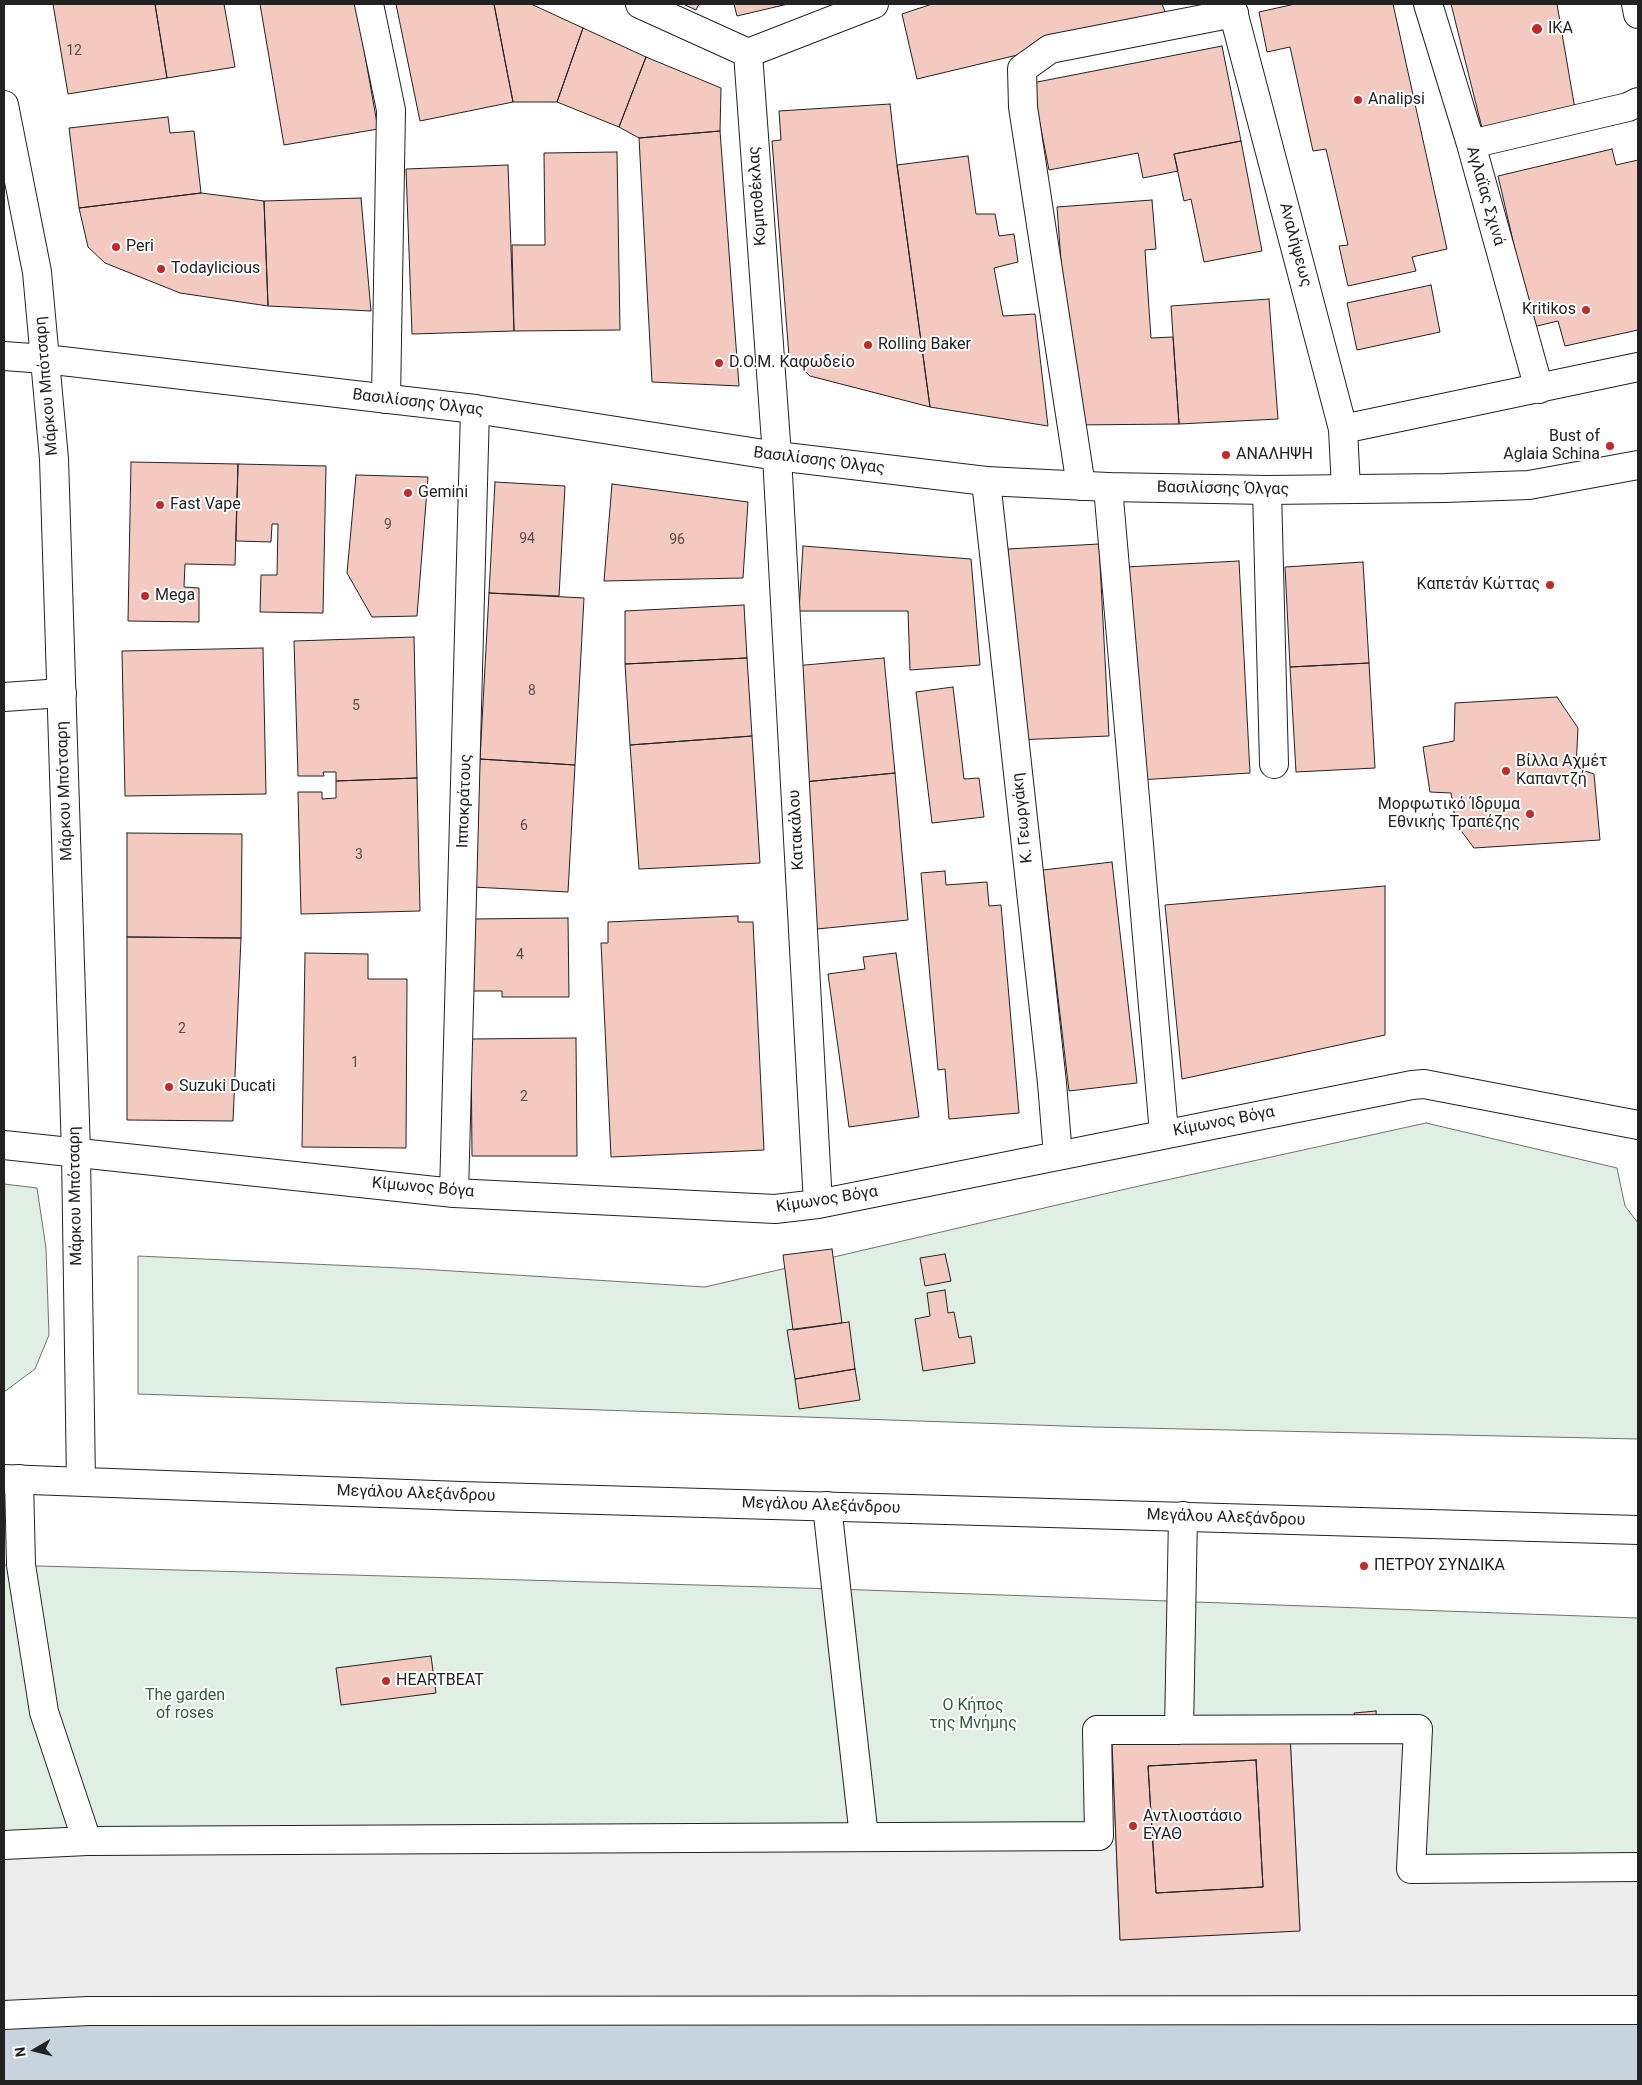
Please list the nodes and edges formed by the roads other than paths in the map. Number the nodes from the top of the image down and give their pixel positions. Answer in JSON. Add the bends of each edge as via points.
{"nodes":[{"id":1,"x":369,"y":4,"type":"edge"},
{"id":2,"x":640,"y":4,"type":"edge"},
{"id":3,"x":874,"y":4,"type":"edge"},
{"id":4,"x":1428,"y":4,"type":"edge"},
{"id":5,"x":1636,"y":4,"type":"edge"},
{"id":6,"x":1233,"y":8,"type":"edge"},
{"id":7,"x":1638,"y":14,"type":"edge"},
{"id":8,"x":748,"y":53,"type":"junction"},
{"id":9,"x":1638,"y":102,"type":"edge"},
{"id":10,"x":4,"y":105,"type":"edge"},
{"id":11,"x":1471,"y":144,"type":"junction"},
{"id":12,"x":4,"y":356,"type":"edge"},
{"id":13,"x":45,"y":359,"type":"junction"},
{"id":14,"x":1638,"y":367,"type":"edge"},
{"id":15,"x":1539,"y":389,"type":"junction"},
{"id":16,"x":386,"y":399,"type":"junction"},
{"id":17,"x":475,"y":409,"type":"junction"},
{"id":18,"x":1343,"y":429,"type":"junction"},
{"id":19,"x":777,"y":456,"type":"junction"},
{"id":20,"x":1638,"y":465,"type":"edge"},
{"id":21,"x":986,"y":481,"type":"junction"},
{"id":22,"x":1081,"y":486,"type":"junction"},
{"id":23,"x":1108,"y":487,"type":"junction"},
{"id":24,"x":1346,"y":489,"type":"junction"},
{"id":25,"x":1267,"y":490,"type":"junction"},
{"id":26,"x":62,"y":693,"type":"junction"},
{"id":27,"x":4,"y":697,"type":"edge"},
{"id":28,"x":1274,"y":764,"type":"dead end"},
{"id":29,"x":1638,"y":1125,"type":"edge"},
{"id":30,"x":1164,"y":1133,"type":"junction"},
{"id":31,"x":4,"y":1144,"type":"edge"},
{"id":32,"x":76,"y":1153,"type":"junction"},
{"id":33,"x":1058,"y":1156,"type":"junction"},
{"id":34,"x":454,"y":1193,"type":"junction"},
{"id":35,"x":818,"y":1204,"type":"junction"},
{"id":36,"x":12,"y":1479,"type":"edge"},
{"id":37,"x":81,"y":1481,"type":"junction"},
{"id":38,"x":827,"y":1506,"type":"junction"},
{"id":39,"x":1183,"y":1516,"type":"junction"},
{"id":40,"x":1638,"y":1530,"type":"edge"},
{"id":41,"x":1179,"y":1730,"type":"junction"},
{"id":42,"x":864,"y":1837,"type":"junction"},
{"id":43,"x":87,"y":1841,"type":"junction"},
{"id":44,"x":4,"y":1845,"type":"edge"},
{"id":45,"x":1638,"y":1867,"type":"edge"},
{"id":46,"x":1638,"y":2010,"type":"edge"},
{"id":47,"x":4,"y":2015,"type":"edge"}],
"edges":[{"from":1,"to":16,"type":"street","via":[[391,110]]},
{"from":2,"to":8,"type":"street"},
{"from":3,"to":8,"type":"street"},
{"from":4,"to":11,"type":"street","name":"Αγλαΐας Σχινά"},
{"from":5,"to":7,"type":"street"},
{"from":6,"to":18,"type":"street","name":"Αναλήψεως"},
{"from":6,"to":22,"type":"street","via":[[1050,48],[1022,69],[1023,107]]},
{"from":8,"to":19,"type":"street","name":"Κομποθέκλας"},
{"from":9,"to":11,"type":"street"},
{"from":10,"to":13,"type":"street","name":"Μάρκου Μπότσαρη","via":[[37,272]]},
{"from":11,"to":15,"type":"street","name":"Αγλαΐας Σχινά"},
{"from":12,"to":13,"type":"street","name":"Βασιλίσσης Όλγας"},
{"from":13,"to":16,"type":"street","name":"Βασιλίσσης Όλγας"},
{"from":13,"to":26,"type":"street","name":"Μάρκου Μπότσαρη","via":[[54,458]]},
{"from":14,"to":15,"type":"street"},
{"from":15,"to":18,"type":"street"},
{"from":16,"to":17,"type":"street","name":"Βασιλίσσης Όλγας"},
{"from":17,"to":19,"type":"street","name":"Βασιλίσσης Όλγας"},
{"from":17,"to":34,"type":"street","name":"Ιπποκράτους"},
{"from":18,"to":24,"type":"street","name":"Αναλήψεως"},
{"from":19,"to":21,"type":"street","name":"Βασιλίσσης Όλγας"},
{"from":19,"to":35,"type":"street","name":"Κατακάλου"},
{"from":20,"to":24,"type":"street","name":"Βασιλίσσης Όλγας","via":[[1529,485]]},
{"from":21,"to":22,"type":"street","name":"Βασιλίσσης Όλγας"},
{"from":21,"to":33,"type":"street","name":"Κ. Γεωργάκη"},
{"from":22,"to":23,"type":"street","name":"Βασιλίσσης Όλγας"},
{"from":23,"to":25,"type":"street","name":"Βασιλίσσης Όλγας"},
{"from":23,"to":30,"type":"street"},
{"from":24,"to":25,"type":"street","name":"Βασιλίσσης Όλγας"},
{"from":25,"to":28,"type":"street"},
{"from":26,"to":27,"type":"street"},
{"from":26,"to":32,"type":"street","name":"Μάρκου Μπότσαρη"},
{"from":29,"to":30,"type":"street","name":"Κίμωνος Βόγα","via":[[1418,1084]]},
{"from":30,"to":33,"type":"street","name":"Κίμωνος Βόγα"},
{"from":31,"to":32,"type":"street","name":"Κίμωνος Βόγα"},
{"from":32,"to":34,"type":"street","name":"Κίμωνος Βόγα"},
{"from":32,"to":37,"type":"street","name":"Μάρκου Μπότσαρη"},
{"from":33,"to":35,"type":"street","name":"Κίμωνος Βόγα"},
{"from":34,"to":35,"type":"street","name":"Κίμωνος Βόγα","via":[[775,1209]]},
{"from":36,"to":37,"type":"street","name":"Μεγάλου Αλεξάνδρου"},
{"from":36,"to":43,"type":"street","via":[[21,1565],[44,1712]]},
{"from":37,"to":38,"type":"street","name":"Μεγάλου Αλεξάνδρου"},
{"from":38,"to":39,"type":"street","name":"Μεγάλου Αλεξάνδρου"},
{"from":38,"to":42,"type":"street"},
{"from":39,"to":40,"type":"street","name":"Μεγάλου Αλεξάνδρου"},
{"from":39,"to":41,"type":"street"},
{"from":41,"to":42,"type":"street","via":[[1097,1730],[1099,1836]]},
{"from":41,"to":45,"type":"street","via":[[1418,1730],[1411,1869]]},
{"from":42,"to":43,"type":"street"},
{"from":43,"to":44,"type":"street"},
{"from":46,"to":47,"type":"street","via":[[88,2011]]}]}
